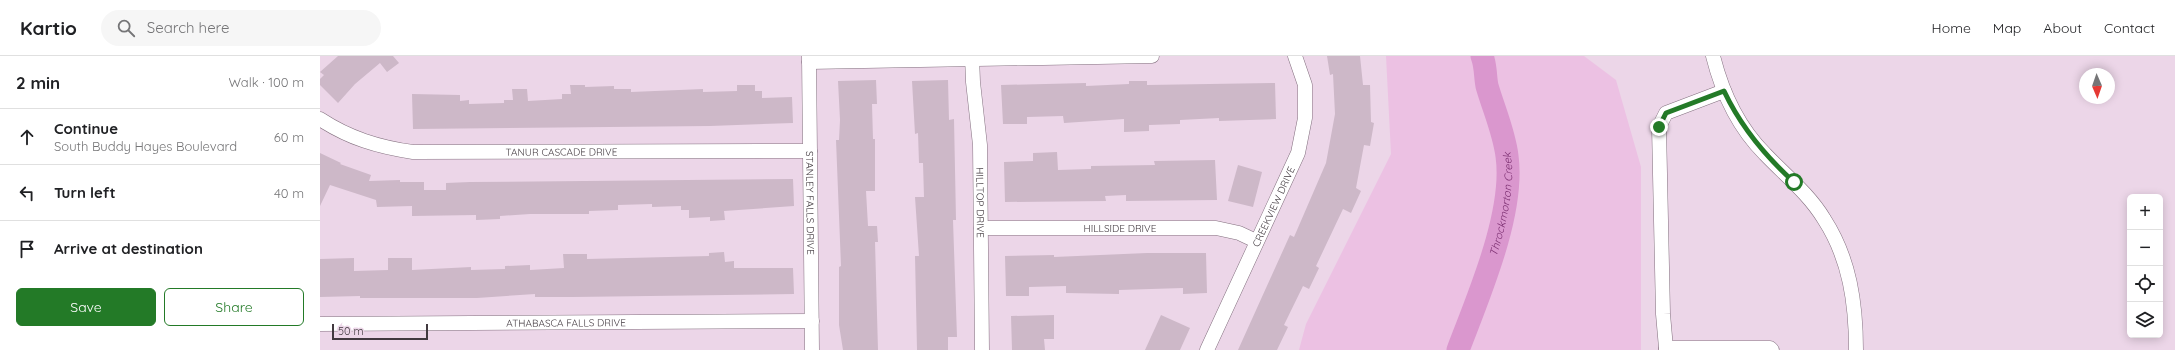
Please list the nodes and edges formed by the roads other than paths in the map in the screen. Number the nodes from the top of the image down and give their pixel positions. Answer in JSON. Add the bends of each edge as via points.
{"nodes":[{"id":1,"x":1130,"y":56,"type":"edge"},
{"id":2,"x":1152,"y":56,"type":"edge"},
{"id":3,"x":1295,"y":56,"type":"edge"},
{"id":4,"x":1713,"y":56,"type":"edge"},
{"id":5,"x":972,"y":58,"type":"edge"},
{"id":6,"x":809,"y":59,"type":"edge"},
{"id":7,"x":1724,"y":91,"type":"junction"},
{"id":8,"x":320,"y":119,"type":"edge"},
{"id":9,"x":810,"y":151,"type":"junction"},
{"id":10,"x":981,"y":228,"type":"junction"},
{"id":11,"x":1256,"y":241,"type":"junction"},
{"id":12,"x":812,"y":321,"type":"junction"},
{"id":13,"x":320,"y":324,"type":"edge"},
{"id":14,"x":1666,"y":349,"type":"edge"},
{"id":15,"x":812,"y":350,"type":"edge"},
{"id":16,"x":982,"y":350,"type":"edge"},
{"id":17,"x":1207,"y":350,"type":"edge"},
{"id":18,"x":1772,"y":350,"type":"edge"},
{"id":19,"x":1856,"y":350,"type":"edge"}],
"edges":[{"from":1,"to":2,"type":"street"},
{"from":1,"to":5,"type":"street"},
{"from":3,"to":11,"type":"street","name":"CREEKVIEW DRIVE","via":[[1304,85],[1305,118],[1298,153]]},
{"from":4,"to":7,"type":"street"},
{"from":5,"to":6,"type":"street"},
{"from":5,"to":10,"type":"street","name":"HILLTOP DRIVE","via":[[980,145]]},
{"from":6,"to":9,"type":"street","name":"STANLEY FALLS DRIVE"},
{"from":7,"to":14,"type":"street","via":[[1666,113],[1659,127]]},
{"from":7,"to":19,"type":"street","via":[[1748,135],[1809,200],[1824,218],[1835,238],[1843,258],[1853,300]]},
{"from":8,"to":9,"type":"street","name":"TANUR CASCADE DRIVE","via":[[363,142],[413,152]]},
{"from":9,"to":12,"type":"street","name":"STANLEY FALLS DRIVE"},
{"from":10,"to":11,"type":"street","name":"HILLSIDE DRIVE","via":[[1216,228],[1239,233]]},
{"from":10,"to":16,"type":"street","name":"HILLTOP DRIVE"},
{"from":11,"to":17,"type":"street","name":"CREEKVIEW DRIVE"},
{"from":12,"to":13,"type":"street","name":"ATHABASCA FALLS DRIVE"},
{"from":12,"to":15,"type":"street","name":"STANLEY FALLS DRIVE"},
{"from":14,"to":18,"type":"street"}]}
